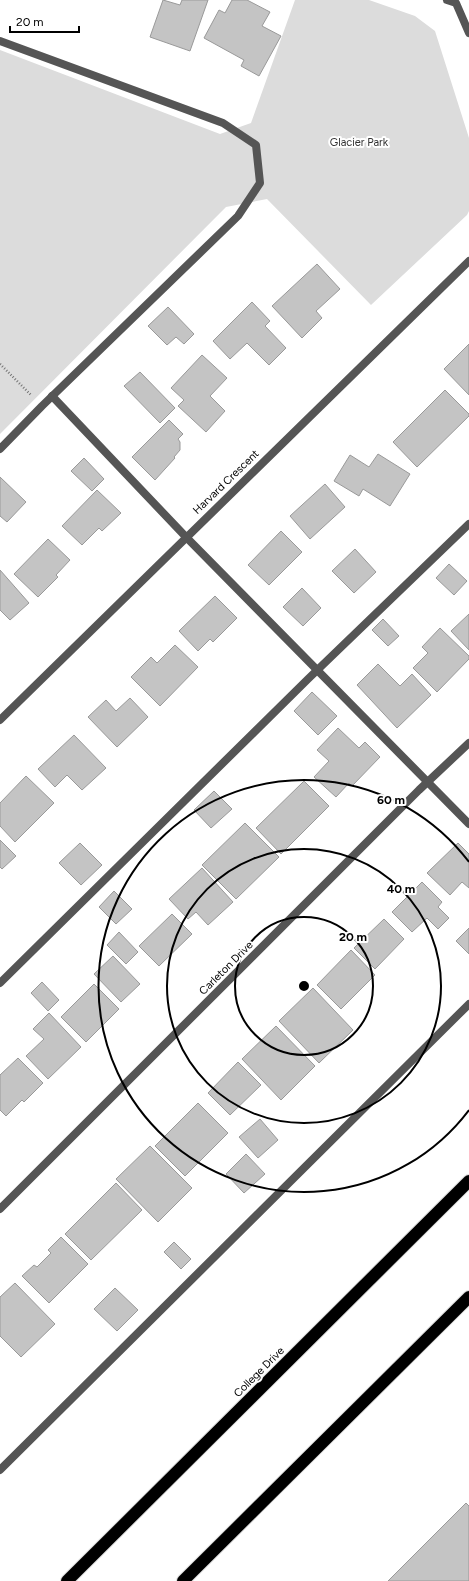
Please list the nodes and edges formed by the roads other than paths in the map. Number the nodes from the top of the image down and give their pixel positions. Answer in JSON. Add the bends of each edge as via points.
{"nodes":[{"id":1,"x":447,"y":0,"type":"edge"},
{"id":2,"x":469,"y":33,"type":"edge"},
{"id":3,"x":0,"y":41,"type":"edge"},
{"id":4,"x":469,"y":262,"type":"edge"},
{"id":5,"x":52,"y":396,"type":"junction"},
{"id":6,"x":0,"y":449,"type":"edge"},
{"id":7,"x":469,"y":524,"type":"edge"},
{"id":8,"x":186,"y":537,"type":"junction"},
{"id":9,"x":317,"y":670,"type":"junction"},
{"id":10,"x":0,"y":720,"type":"edge"},
{"id":11,"x":469,"y":743,"type":"edge"},
{"id":12,"x":427,"y":782,"type":"junction"},
{"id":13,"x":469,"y":824,"type":"edge"},
{"id":14,"x":0,"y":983,"type":"edge"},
{"id":15,"x":469,"y":1004,"type":"edge"},
{"id":16,"x":469,"y":1182,"type":"edge"},
{"id":17,"x":0,"y":1209,"type":"edge"},
{"id":18,"x":469,"y":1297,"type":"edge"},
{"id":19,"x":0,"y":1470,"type":"edge"},
{"id":20,"x":67,"y":1581,"type":"edge"},
{"id":21,"x":183,"y":1581,"type":"edge"}],
"edges":[{"from":1,"to":2,"type":"street","via":[[456,3]]},
{"from":3,"to":5,"type":"street","via":[[223,123],[256,145],[260,183],[238,216]]},
{"from":4,"to":8,"type":"street","name":"Harvard Crescent"},
{"from":5,"to":6,"type":"street"},
{"from":5,"to":8,"type":"street"},
{"from":7,"to":9,"type":"street"},
{"from":8,"to":9,"type":"street"},
{"from":8,"to":10,"type":"street","name":"Harvard Crescent"},
{"from":9,"to":12,"type":"street"},
{"from":9,"to":14,"type":"street"},
{"from":11,"to":12,"type":"street","name":"Carleton Drive"},
{"from":12,"to":13,"type":"street"},
{"from":12,"to":17,"type":"street","name":"Carleton Drive"},
{"from":15,"to":19,"type":"street"},
{"from":16,"to":20,"type":"highway","name":"College Drive"},
{"from":18,"to":21,"type":"highway"}]}
